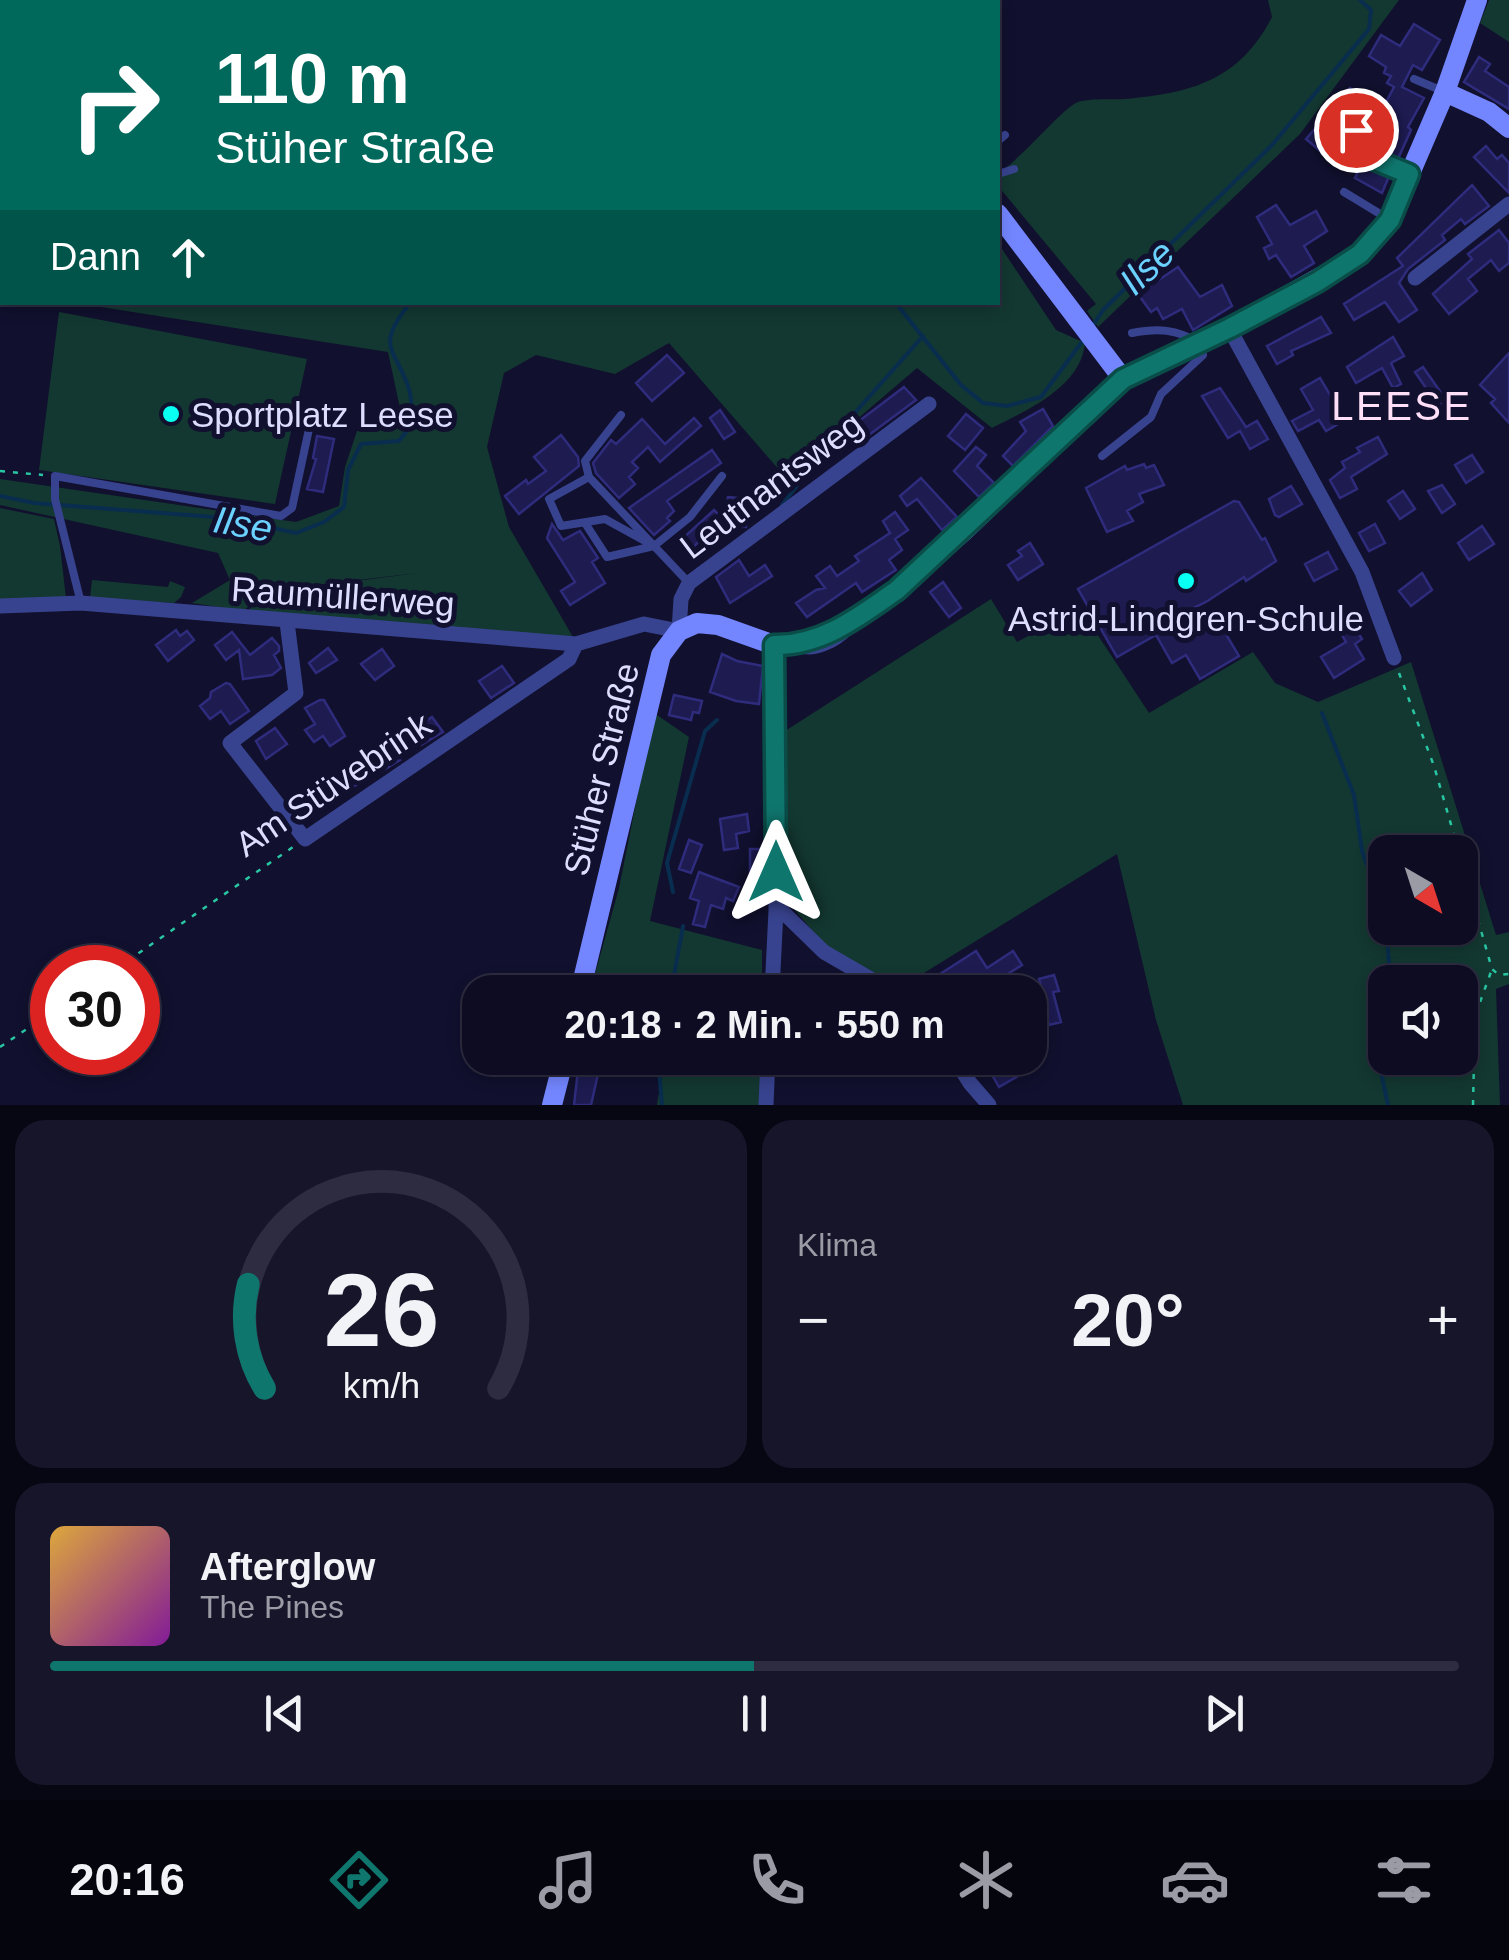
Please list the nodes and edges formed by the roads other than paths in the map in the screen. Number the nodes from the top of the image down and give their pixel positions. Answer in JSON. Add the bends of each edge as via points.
{"nodes":[{"id":1,"x":1472,"y":2,"type":"edge"},
{"id":2,"x":1414,"y":79,"type":"dead end"},
{"id":3,"x":1444,"y":92,"type":"junction"},
{"id":4,"x":1509,"y":128,"type":"edge"},
{"id":5,"x":1356,"y":130,"type":"dead end"},
{"id":6,"x":1014,"y":169,"type":"dead end"},
{"id":7,"x":1000,"y":173,"type":"edge"},
{"id":8,"x":1409,"y":174,"type":"junction"},
{"id":9,"x":1344,"y":192,"type":"dead end"},
{"id":10,"x":1509,"y":204,"type":"edge"},
{"id":11,"x":1000,"y":217,"type":"edge"},
{"id":12,"x":1390,"y":220,"type":"junction"},
{"id":13,"x":1415,"y":278,"type":"dead end"},
{"id":14,"x":1230,"y":328,"type":"junction"},
{"id":15,"x":1132,"y":334,"type":"dead end"},
{"id":16,"x":1200,"y":342,"type":"junction"},
{"id":17,"x":1123,"y":379,"type":"junction"},
{"id":18,"x":929,"y":404,"type":"dead end"},
{"id":19,"x":621,"y":416,"type":"dead end"},
{"id":20,"x":309,"y":429,"type":"dead end"},
{"id":21,"x":1102,"y":456,"type":"dead end"},
{"id":22,"x":722,"y":476,"type":"dead end"},
{"id":23,"x":589,"y":477,"type":"junction"},
{"id":24,"x":585,"y":522,"type":"junction"},
{"id":25,"x":654,"y":546,"type":"junction"},
{"id":26,"x":689,"y":583,"type":"junction"},
{"id":27,"x":81,"y":604,"type":"junction"},
{"id":28,"x":0,"y":606,"type":"edge"},
{"id":29,"x":287,"y":622,"type":"junction"},
{"id":30,"x":679,"y":631,"type":"junction"},
{"id":31,"x":576,"y":644,"type":"junction"},
{"id":32,"x":784,"y":645,"type":"junction"},
{"id":33,"x":1394,"y":658,"type":"road end"},
{"id":34,"x":776,"y":910,"type":"junction"},
{"id":35,"x":584,"y":975,"type":"edge"},
{"id":36,"x":773,"y":975,"type":"edge"},
{"id":37,"x":864,"y":975,"type":"edge"},
{"id":38,"x":560,"y":1075,"type":"edge"},
{"id":39,"x":767,"y":1075,"type":"edge"},
{"id":40,"x":966,"y":1075,"type":"edge"},
{"id":41,"x":552,"y":1105,"type":"edge"},
{"id":42,"x":766,"y":1105,"type":"edge"},
{"id":43,"x":988,"y":1105,"type":"edge"}],
"edges":[{"from":1,"to":3,"type":"main road"},
{"from":2,"to":3,"type":"lane"},
{"from":3,"to":4,"type":"main road"},
{"from":3,"to":8,"type":"main road"},
{"from":5,"to":8,"type":"lane","via":[[1375,160]]},
{"from":6,"to":7,"type":"lane"},
{"from":8,"to":12,"type":"main road"},
{"from":9,"to":12,"type":"lane"},
{"from":10,"to":13,"type":"street"},
{"from":11,"to":17,"type":"main road"},
{"from":12,"to":14,"type":"main road","via":[[1360,254]]},
{"from":14,"to":16,"type":"main road"},
{"from":14,"to":33,"type":"street","via":[[1362,572]]},
{"from":15,"to":16,"type":"lane","via":[[1159,328]]},
{"from":16,"to":17,"type":"main road"},
{"from":16,"to":21,"type":"lane","via":[[1202,355],[1162,394],[1151,417]]},
{"from":17,"to":32,"type":"main road","via":[[897,590],[814,640]]},
{"from":18,"to":26,"type":"street","name":"Leutnantsweg"},
{"from":19,"to":23,"type":"lane","via":[[585,461]]},
{"from":20,"to":27,"type":"lane","via":[[292,508],[281,516],[54,476]]},
{"from":22,"to":25,"type":"lane","via":[[690,517]]},
{"from":23,"to":24,"type":"lane","via":[[549,499],[561,526]]},
{"from":23,"to":25,"type":"lane"},
{"from":24,"to":25,"type":"lane","via":[[605,519]]},
{"from":24,"to":25,"type":"lane","via":[[607,557]]},
{"from":25,"to":26,"type":"lane"},
{"from":26,"to":30,"type":"street","name":"Leutnantsweg"},
{"from":27,"to":28,"type":"street","name":"Raumüllerweg"},
{"from":27,"to":29,"type":"street","name":"Raumüllerweg"},
{"from":29,"to":31,"type":"street","name":"Raumüllerweg"},
{"from":29,"to":31,"type":"street","name":"Am Stüvebrink","via":[[296,693],[230,743],[305,839],[569,659]]},
{"from":30,"to":31,"type":"street","name":"Raumüllerweg","via":[[644,624]]},
{"from":30,"to":32,"type":"main road","name":"Stüher Straße","via":[[697,623],[718,625]]},
{"from":30,"to":35,"type":"main road","name":"Stüher Straße","via":[[661,655]]},
{"from":32,"to":34,"type":"street"},
{"from":34,"to":36,"type":"street"},
{"from":34,"to":37,"type":"street","via":[[824,952]]},
{"from":38,"to":41,"type":"main road"},
{"from":39,"to":42,"type":"street"},
{"from":40,"to":43,"type":"street"}]}
